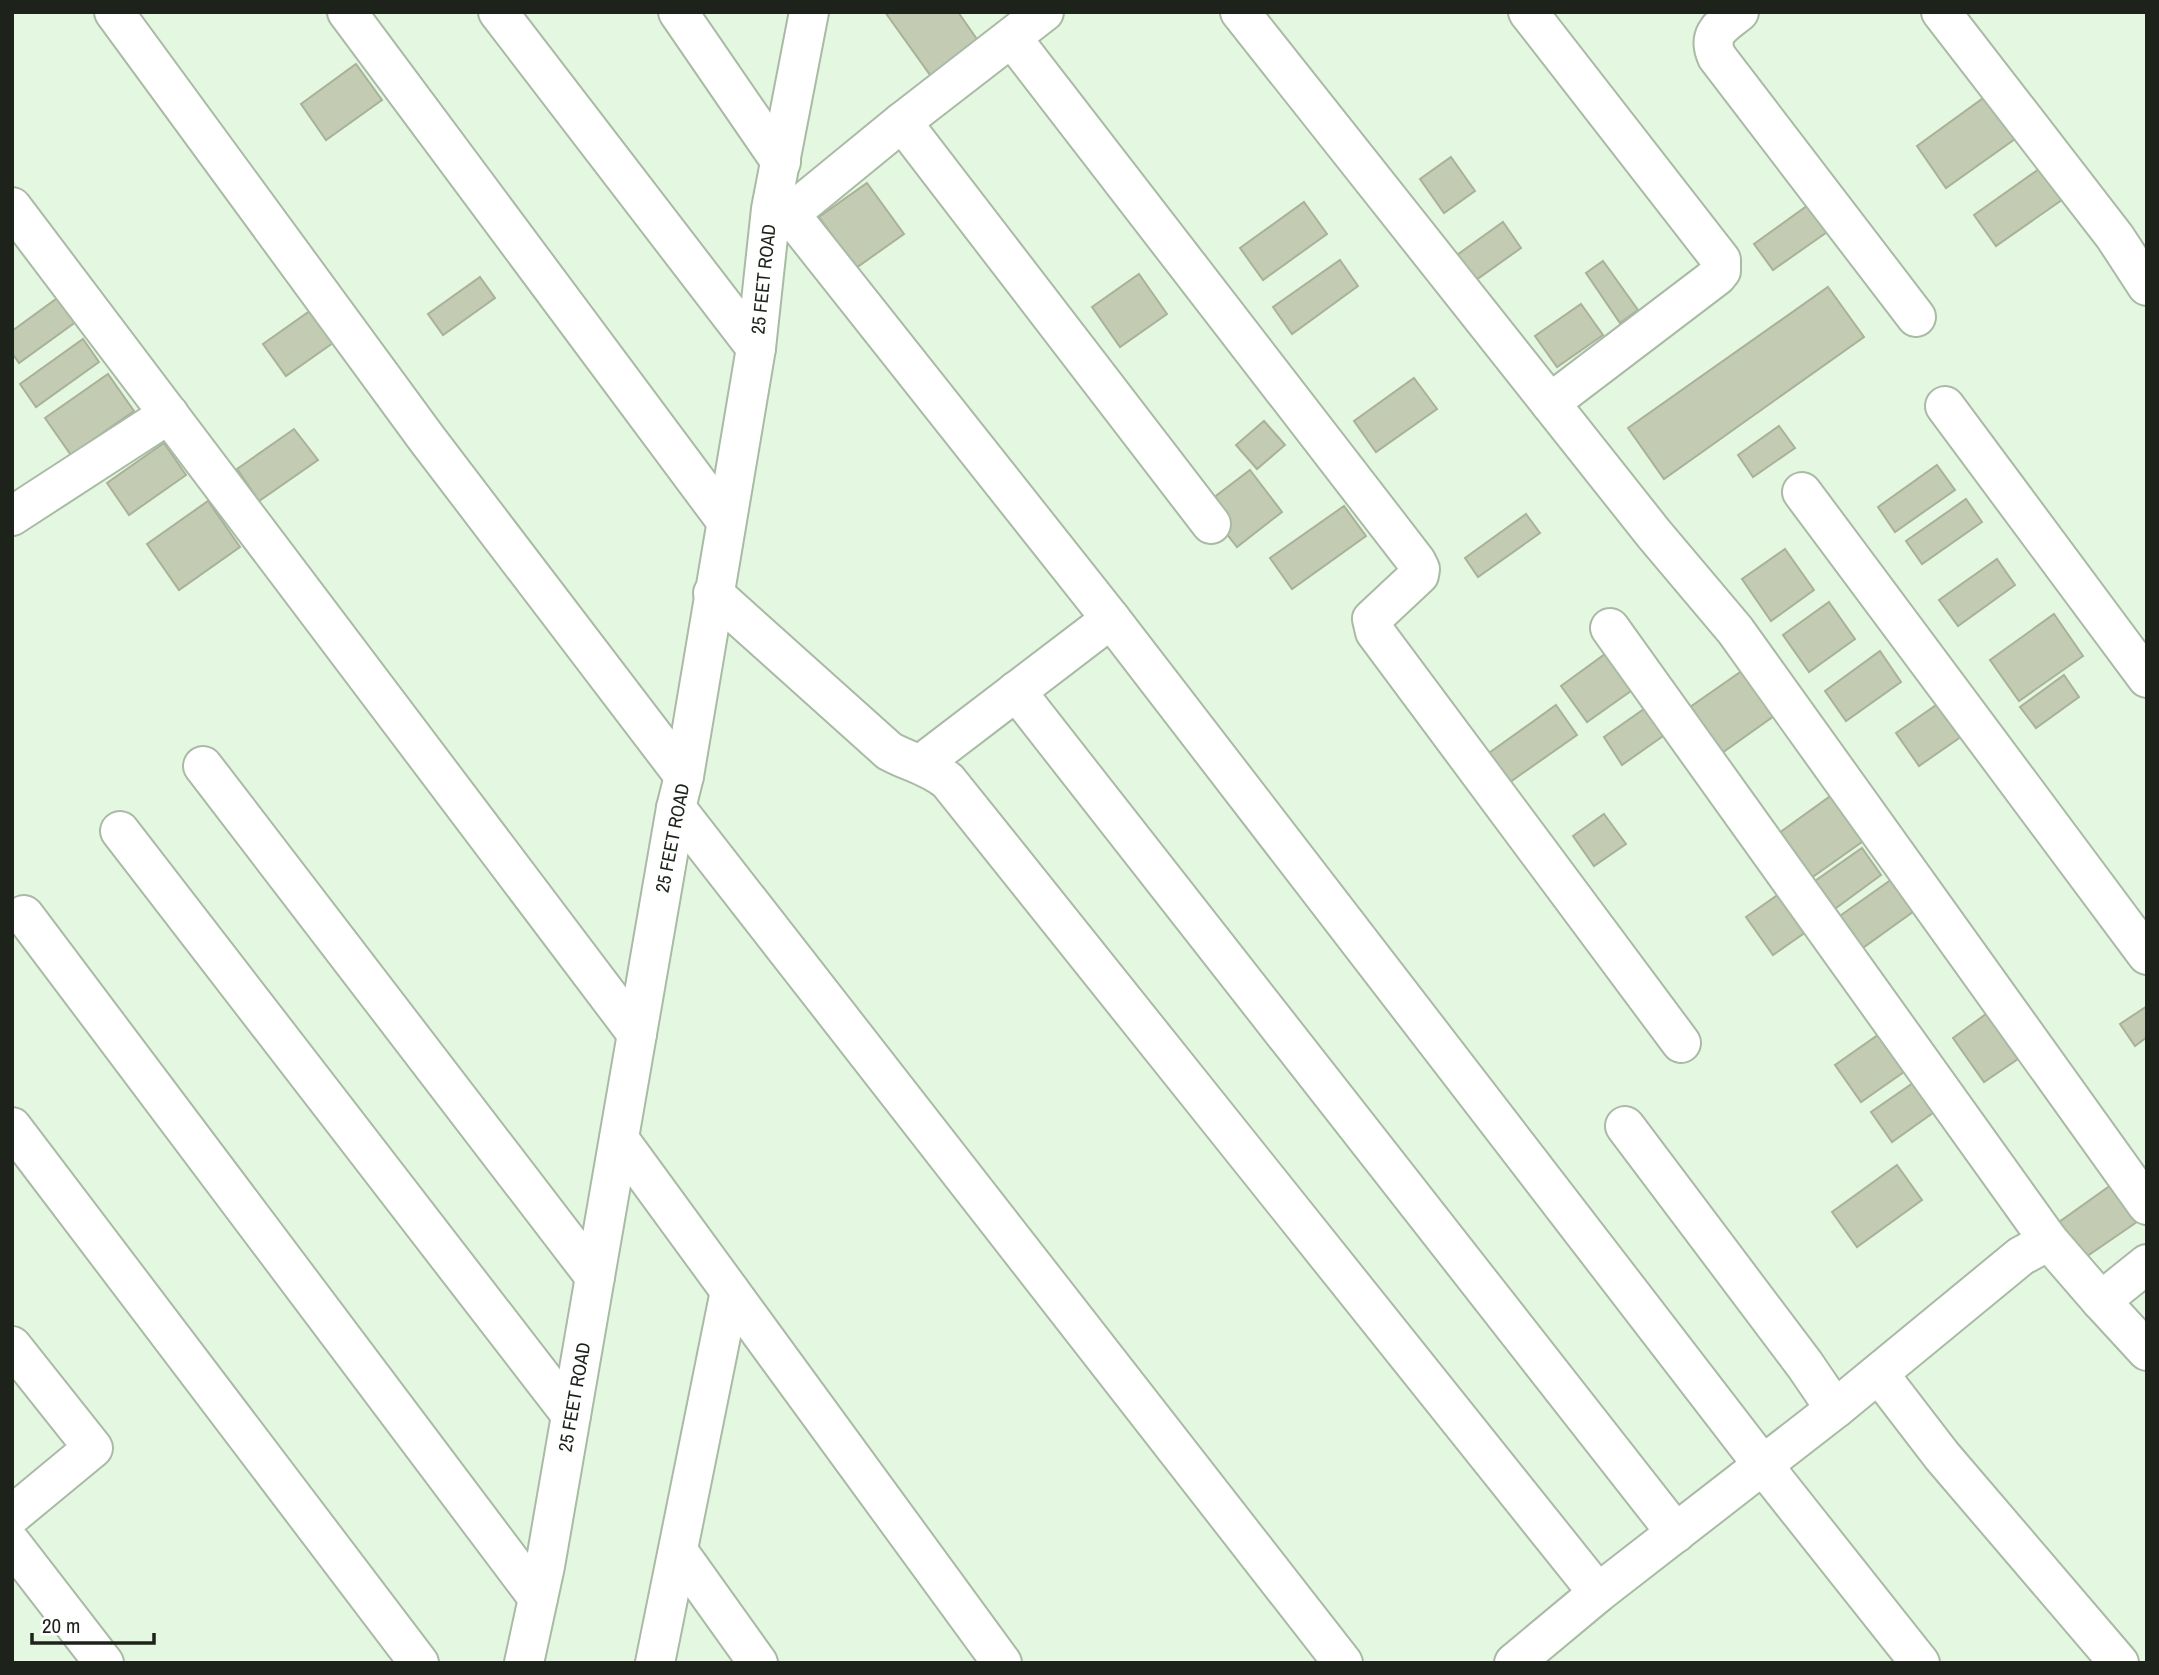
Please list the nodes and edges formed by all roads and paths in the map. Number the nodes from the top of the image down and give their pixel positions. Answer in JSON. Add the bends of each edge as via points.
{"nodes":[{"id":1,"x":114,"y":12,"type":"edge"},
{"id":2,"x":347,"y":12,"type":"edge"},
{"id":3,"x":499,"y":12,"type":"edge"},
{"id":4,"x":678,"y":12,"type":"edge"},
{"id":5,"x":808,"y":12,"type":"edge"},
{"id":6,"x":1044,"y":12,"type":"edge"},
{"id":7,"x":1240,"y":12,"type":"edge"},
{"id":8,"x":1528,"y":12,"type":"edge"},
{"id":9,"x":1740,"y":12,"type":"edge"},
{"id":10,"x":1941,"y":12,"type":"edge"},
{"id":11,"x":1013,"y":38,"type":"junction"},
{"id":12,"x":902,"y":122,"type":"junction"},
{"id":13,"x":781,"y":162,"type":"junction"},
{"id":14,"x":12,"y":207,"type":"edge"},
{"id":15,"x":779,"y":223,"type":"junction"},
{"id":16,"x":2146,"y":283,"type":"edge"},
{"id":17,"x":1916,"y":317,"type":"dead end"},
{"id":18,"x":756,"y":348,"type":"junction"},
{"id":19,"x":1550,"y":403,"type":"junction"},
{"id":20,"x":1945,"y":406,"type":"dead end"},
{"id":21,"x":169,"y":414,"type":"junction"},
{"id":22,"x":1802,"y":492,"type":"dead end"},
{"id":23,"x":12,"y":516,"type":"edge"},
{"id":24,"x":726,"y":522,"type":"junction"},
{"id":25,"x":1211,"y":524,"type":"dead end"},
{"id":26,"x":713,"y":593,"type":"junction"},
{"id":27,"x":1111,"y":619,"type":"junction"},
{"id":28,"x":1610,"y":628,"type":"dead end"},
{"id":29,"x":2147,"y":678,"type":"edge"},
{"id":30,"x":1016,"y":691,"type":"junction"},
{"id":31,"x":921,"y":764,"type":"junction"},
{"id":32,"x":204,"y":766,"type":"dead end"},
{"id":33,"x":680,"y":792,"type":"junction"},
{"id":34,"x":120,"y":831,"type":"dead end"},
{"id":35,"x":24,"y":915,"type":"dead end"},
{"id":36,"x":2147,"y":955,"type":"edge"},
{"id":37,"x":637,"y":1034,"type":"junction"},
{"id":38,"x":1681,"y":1043,"type":"dead end"},
{"id":39,"x":1625,"y":1126,"type":"dead end"},
{"id":40,"x":12,"y":1127,"type":"edge"},
{"id":41,"x":619,"y":1139,"type":"junction"},
{"id":42,"x":2147,"y":1205,"type":"edge"},
{"id":43,"x":2049,"y":1241,"type":"junction"},
{"id":44,"x":2147,"y":1264,"type":"edge"},
{"id":45,"x":595,"y":1277,"type":"junction"},
{"id":46,"x":730,"y":1291,"type":"junction"},
{"id":47,"x":2101,"y":1301,"type":"junction"},
{"id":48,"x":12,"y":1346,"type":"edge"},
{"id":49,"x":2147,"y":1351,"type":"edge"},
{"id":50,"x":1879,"y":1374,"type":"junction"},
{"id":51,"x":1835,"y":1409,"type":"junction"},
{"id":52,"x":571,"y":1415,"type":"junction"},
{"id":53,"x":1762,"y":1464,"type":"junction"},
{"id":54,"x":12,"y":1515,"type":"edge"},
{"id":55,"x":1675,"y":1533,"type":"junction"},
{"id":56,"x":12,"y":1544,"type":"edge"},
{"id":57,"x":678,"y":1551,"type":"junction"},
{"id":58,"x":1598,"y":1593,"type":"junction"},
{"id":59,"x":538,"y":1598,"type":"junction"},
{"id":60,"x":104,"y":1663,"type":"edge"},
{"id":61,"x":419,"y":1663,"type":"edge"},
{"id":62,"x":524,"y":1663,"type":"edge"},
{"id":63,"x":655,"y":1663,"type":"edge"},
{"id":64,"x":758,"y":1663,"type":"edge"},
{"id":65,"x":1002,"y":1663,"type":"edge"},
{"id":66,"x":1343,"y":1663,"type":"edge"},
{"id":67,"x":1514,"y":1663,"type":"edge"},
{"id":68,"x":1920,"y":1663,"type":"edge"},
{"id":69,"x":2119,"y":1663,"type":"edge"}],
"edges":[{"from":1,"to":33,"type":"street"},
{"from":2,"to":24,"type":"street"},
{"from":3,"to":18,"type":"street"},
{"from":4,"to":13,"type":"street"},
{"from":5,"to":13,"type":"street","name":"25 FEET ROAD"},
{"from":6,"to":11,"type":"street"},
{"from":7,"to":19,"type":"street"},
{"from":8,"to":19,"type":"street","via":[[1722,265],[1717,276]]},
{"from":9,"to":17,"type":"street","via":[[1715,34],[1712,46],[1717,57]]},
{"from":10,"to":16,"type":"street"},
{"from":11,"to":12,"type":"street"},
{"from":11,"to":38,"type":"street","via":[[1416,561],[1419,575],[1372,619],[1376,632]]},
{"from":12,"to":15,"type":"street"},
{"from":12,"to":25,"type":"street"},
{"from":13,"to":15,"type":"street","name":"25 FEET ROAD"},
{"from":14,"to":21,"type":"street"},
{"from":15,"to":18,"type":"street","name":"25 FEET ROAD"},
{"from":15,"to":27,"type":"street"},
{"from":18,"to":24,"type":"street","name":"25 FEET ROAD"},
{"from":19,"to":42,"type":"street","via":[[1735,630]]},
{"from":20,"to":29,"type":"street"},
{"from":21,"to":23,"type":"street"},
{"from":21,"to":37,"type":"street"},
{"from":22,"to":36,"type":"street"},
{"from":24,"to":26,"type":"street","name":"25 FEET ROAD"},
{"from":26,"to":31,"type":"street","via":[[888,751]]},
{"from":26,"to":33,"type":"street","name":"25 FEET ROAD"},
{"from":27,"to":30,"type":"street"},
{"from":27,"to":53,"type":"street"},
{"from":28,"to":43,"type":"street"},
{"from":30,"to":31,"type":"street"},
{"from":30,"to":55,"type":"street"},
{"from":31,"to":58,"type":"street","via":[[948,782]]},
{"from":32,"to":45,"type":"street"},
{"from":33,"to":37,"type":"street","name":"25 FEET ROAD"},
{"from":33,"to":66,"type":"street"},
{"from":34,"to":52,"type":"street"},
{"from":35,"to":59,"type":"street"},
{"from":37,"to":41,"type":"street","name":"25 FEET ROAD"},
{"from":39,"to":51,"type":"street"},
{"from":40,"to":61,"type":"street"},
{"from":41,"to":45,"type":"street","name":"25 FEET ROAD"},
{"from":41,"to":46,"type":"street"},
{"from":43,"to":47,"type":"street"},
{"from":43,"to":50,"type":"street","via":[[2021,1256]]},
{"from":44,"to":47,"type":"street"},
{"from":45,"to":52,"type":"street","name":"25 FEET ROAD"},
{"from":46,"to":57,"type":"street"},
{"from":46,"to":65,"type":"street"},
{"from":47,"to":49,"type":"street"},
{"from":48,"to":54,"type":"street","via":[[93,1448]]},
{"from":50,"to":51,"type":"street"},
{"from":50,"to":69,"type":"street","via":[[1942,1456]]},
{"from":51,"to":53,"type":"street"},
{"from":52,"to":59,"type":"street","name":"25 FEET ROAD"},
{"from":53,"to":55,"type":"street"},
{"from":53,"to":68,"type":"street"},
{"from":55,"to":58,"type":"street"},
{"from":56,"to":60,"type":"street"},
{"from":57,"to":63,"type":"street"},
{"from":57,"to":64,"type":"street"},
{"from":58,"to":67,"type":"street"},
{"from":59,"to":62,"type":"street","name":"25 FEET ROAD"}]}
